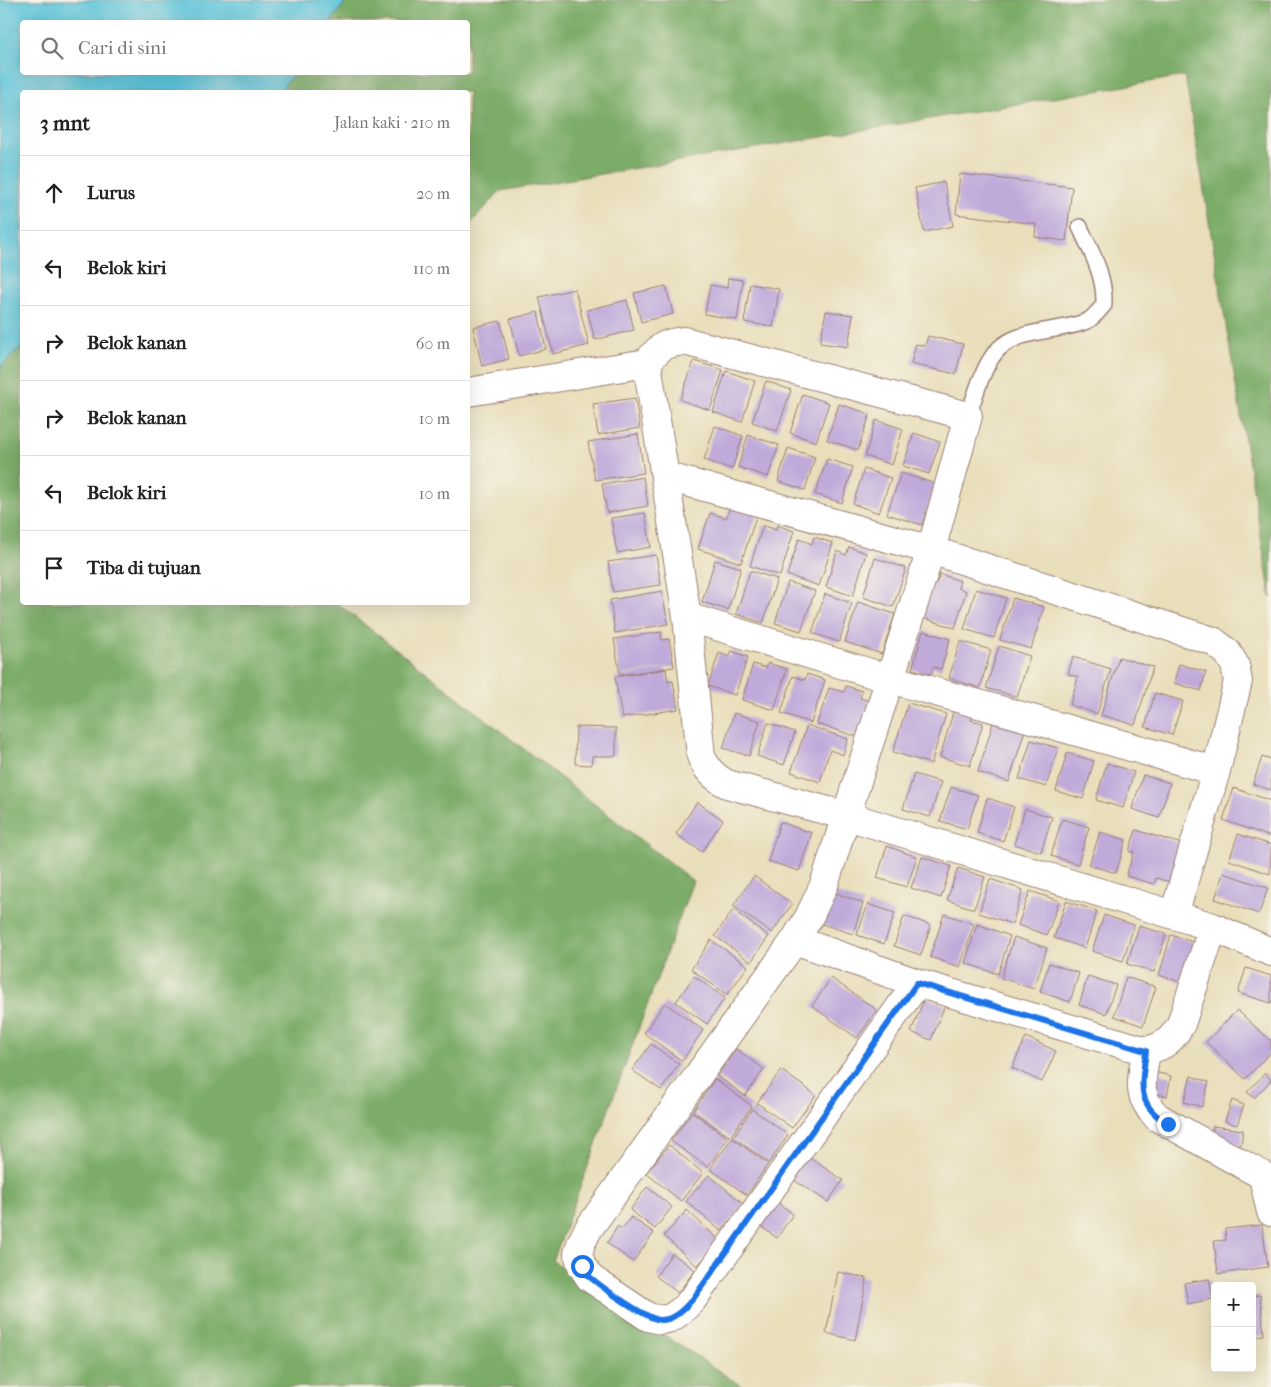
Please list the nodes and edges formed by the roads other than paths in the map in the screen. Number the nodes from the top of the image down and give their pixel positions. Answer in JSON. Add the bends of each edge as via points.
{"nodes":[{"id":1,"x":1080,"y":227,"type":"dead end"},
{"id":2,"x":648,"y":363,"type":"junction"},
{"id":3,"x":470,"y":392,"type":"edge"},
{"id":4,"x":968,"y":416,"type":"junction"},
{"id":5,"x":665,"y":476,"type":"junction"},
{"id":6,"x":931,"y":550,"type":"junction"},
{"id":7,"x":687,"y":618,"type":"junction"},
{"id":8,"x":890,"y":679,"type":"junction"},
{"id":9,"x":1216,"y":771,"type":"junction"},
{"id":10,"x":847,"y":816,"type":"junction"},
{"id":11,"x":1174,"y":915,"type":"junction"},
{"id":12,"x":1213,"y":927,"type":"junction"},
{"id":13,"x":795,"y":940,"type":"junction"},
{"id":14,"x":1271,"y":952,"type":"edge"},
{"id":15,"x":917,"y":983,"type":"junction"},
{"id":16,"x":1146,"y":1051,"type":"junction"},
{"id":17,"x":1267,"y":1178,"type":"edge"},
{"id":18,"x":1271,"y":1212,"type":"edge"}],
"edges":[{"from":1,"to":4,"type":"lane","via":[[1098,266],[1104,305],[1089,320],[1008,341],[989,363]]},
{"from":2,"to":3,"type":"street"},
{"from":2,"to":4,"type":"street","via":[[657,350],[668,343],[684,341]]},
{"from":2,"to":5,"type":"street"},
{"from":4,"to":6,"type":"street"},
{"from":5,"to":6,"type":"street"},
{"from":5,"to":7,"type":"street"},
{"from":6,"to":8,"type":"street"},
{"from":6,"to":9,"type":"street","via":[[1213,640],[1227,652],[1235,665],[1238,681]]},
{"from":7,"to":8,"type":"street"},
{"from":7,"to":10,"type":"street","via":[[701,756],[707,770],[727,784]]},
{"from":8,"to":9,"type":"street"},
{"from":8,"to":10,"type":"street"},
{"from":9,"to":11,"type":"street"},
{"from":10,"to":11,"type":"street"},
{"from":10,"to":13,"type":"street","via":[[824,885]]},
{"from":11,"to":12,"type":"street"},
{"from":12,"to":14,"type":"street"},
{"from":12,"to":16,"type":"street","via":[[1181,1024],[1161,1047]]},
{"from":13,"to":15,"type":"street"},
{"from":13,"to":15,"type":"street","via":[[581,1242],[578,1254],[590,1278],[648,1317],[671,1318],[693,1299]]},
{"from":15,"to":16,"type":"street"},
{"from":16,"to":17,"type":"street","via":[[1141,1086],[1148,1108],[1157,1117]]},
{"from":17,"to":18,"type":"street"}]}
